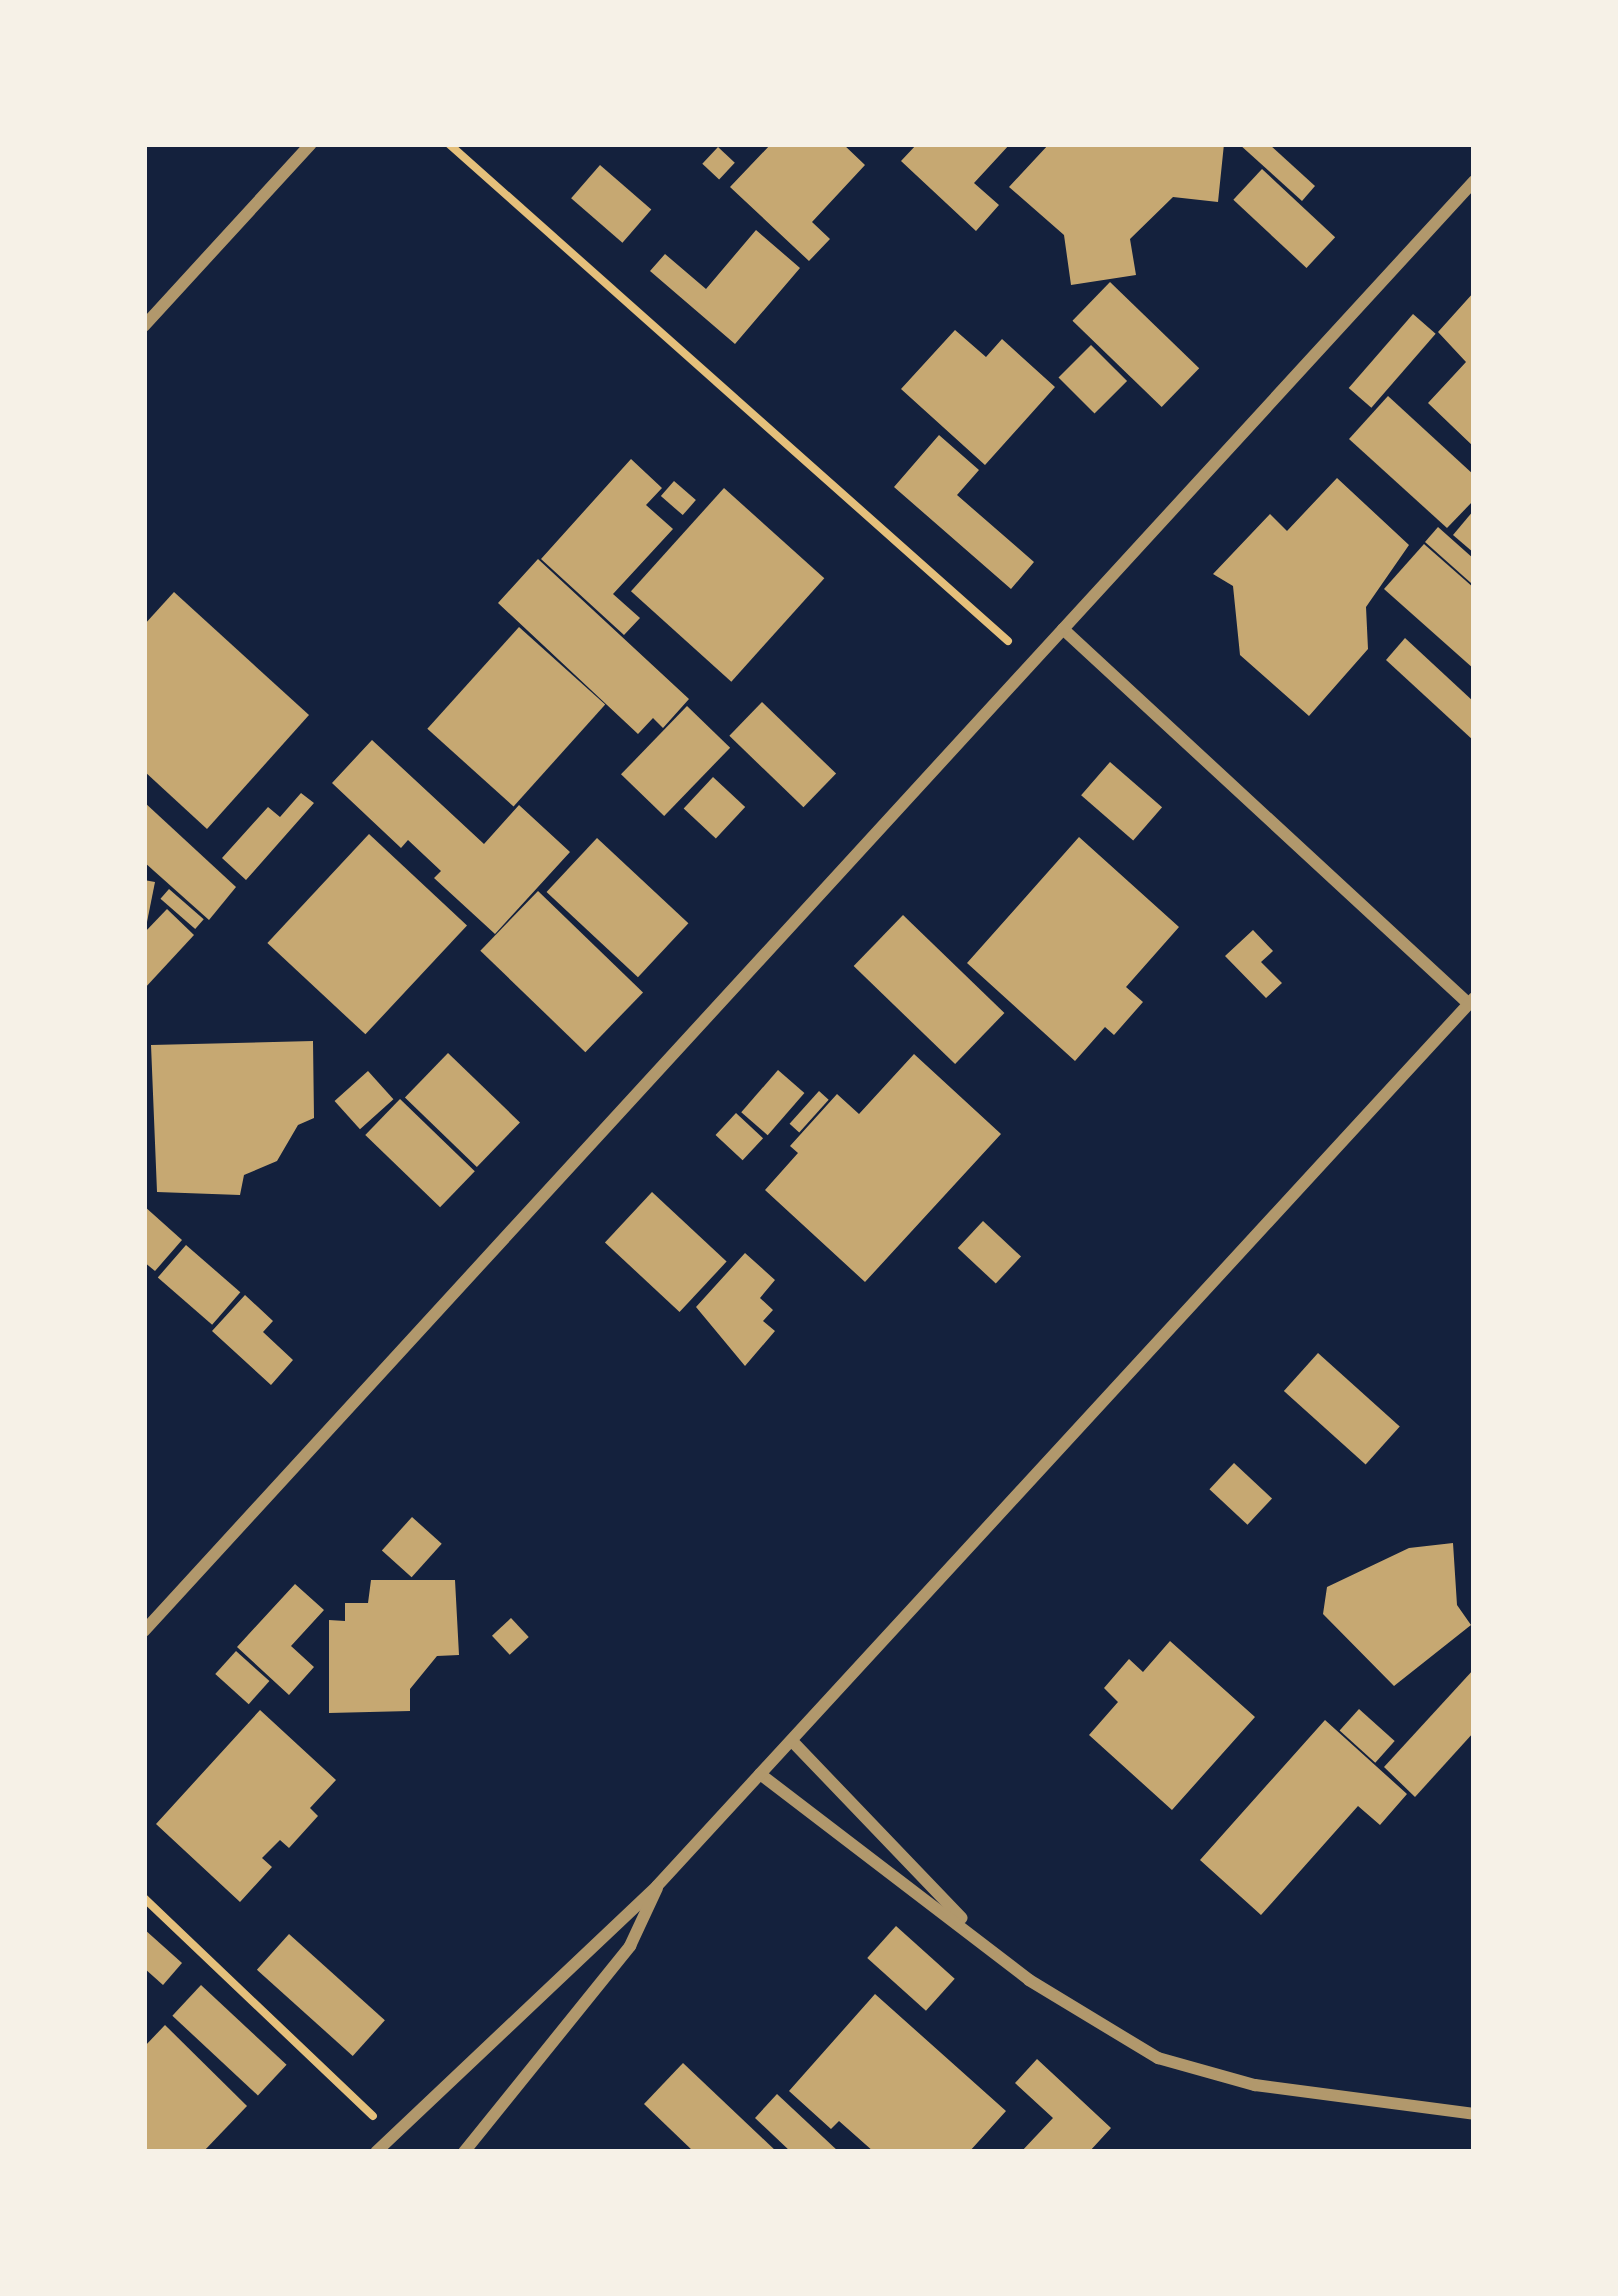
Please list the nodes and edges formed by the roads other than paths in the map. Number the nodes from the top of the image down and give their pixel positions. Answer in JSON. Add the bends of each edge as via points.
{"nodes":[{"id":1,"x":311,"y":144,"type":"edge"},
{"id":2,"x":1474,"y":181,"type":"edge"},
{"id":3,"x":144,"y":326,"type":"edge"},
{"id":4,"x":1064,"y":629,"type":"junction"},
{"id":5,"x":1472,"y":1001,"type":"edge"},
{"id":6,"x":144,"y":1631,"type":"edge"},
{"id":7,"x":791,"y":1741,"type":"junction"},
{"id":8,"x":760,"y":1774,"type":"junction"},
{"id":9,"x":657,"y":1886,"type":"junction"},
{"id":10,"x":970,"y":1928,"type":"junction"},
{"id":11,"x":1474,"y":2114,"type":"edge"},
{"id":12,"x":376,"y":2152,"type":"edge"},
{"id":13,"x":464,"y":2152,"type":"edge"}],
"edges":[{"from":1,"to":3,"type":"street"},
{"from":2,"to":4,"type":"street"},
{"from":4,"to":5,"type":"street"},
{"from":4,"to":6,"type":"street"},
{"from":5,"to":7,"type":"street"},
{"from":7,"to":8,"type":"street"},
{"from":7,"to":10,"type":"street"},
{"from":8,"to":9,"type":"street"},
{"from":8,"to":10,"type":"street","via":[[878,1869]]},
{"from":9,"to":12,"type":"street"},
{"from":9,"to":13,"type":"street","via":[[630,1946]]},
{"from":10,"to":11,"type":"street","via":[[1070,2008],[1158,2058],[1255,2085]]}]}
